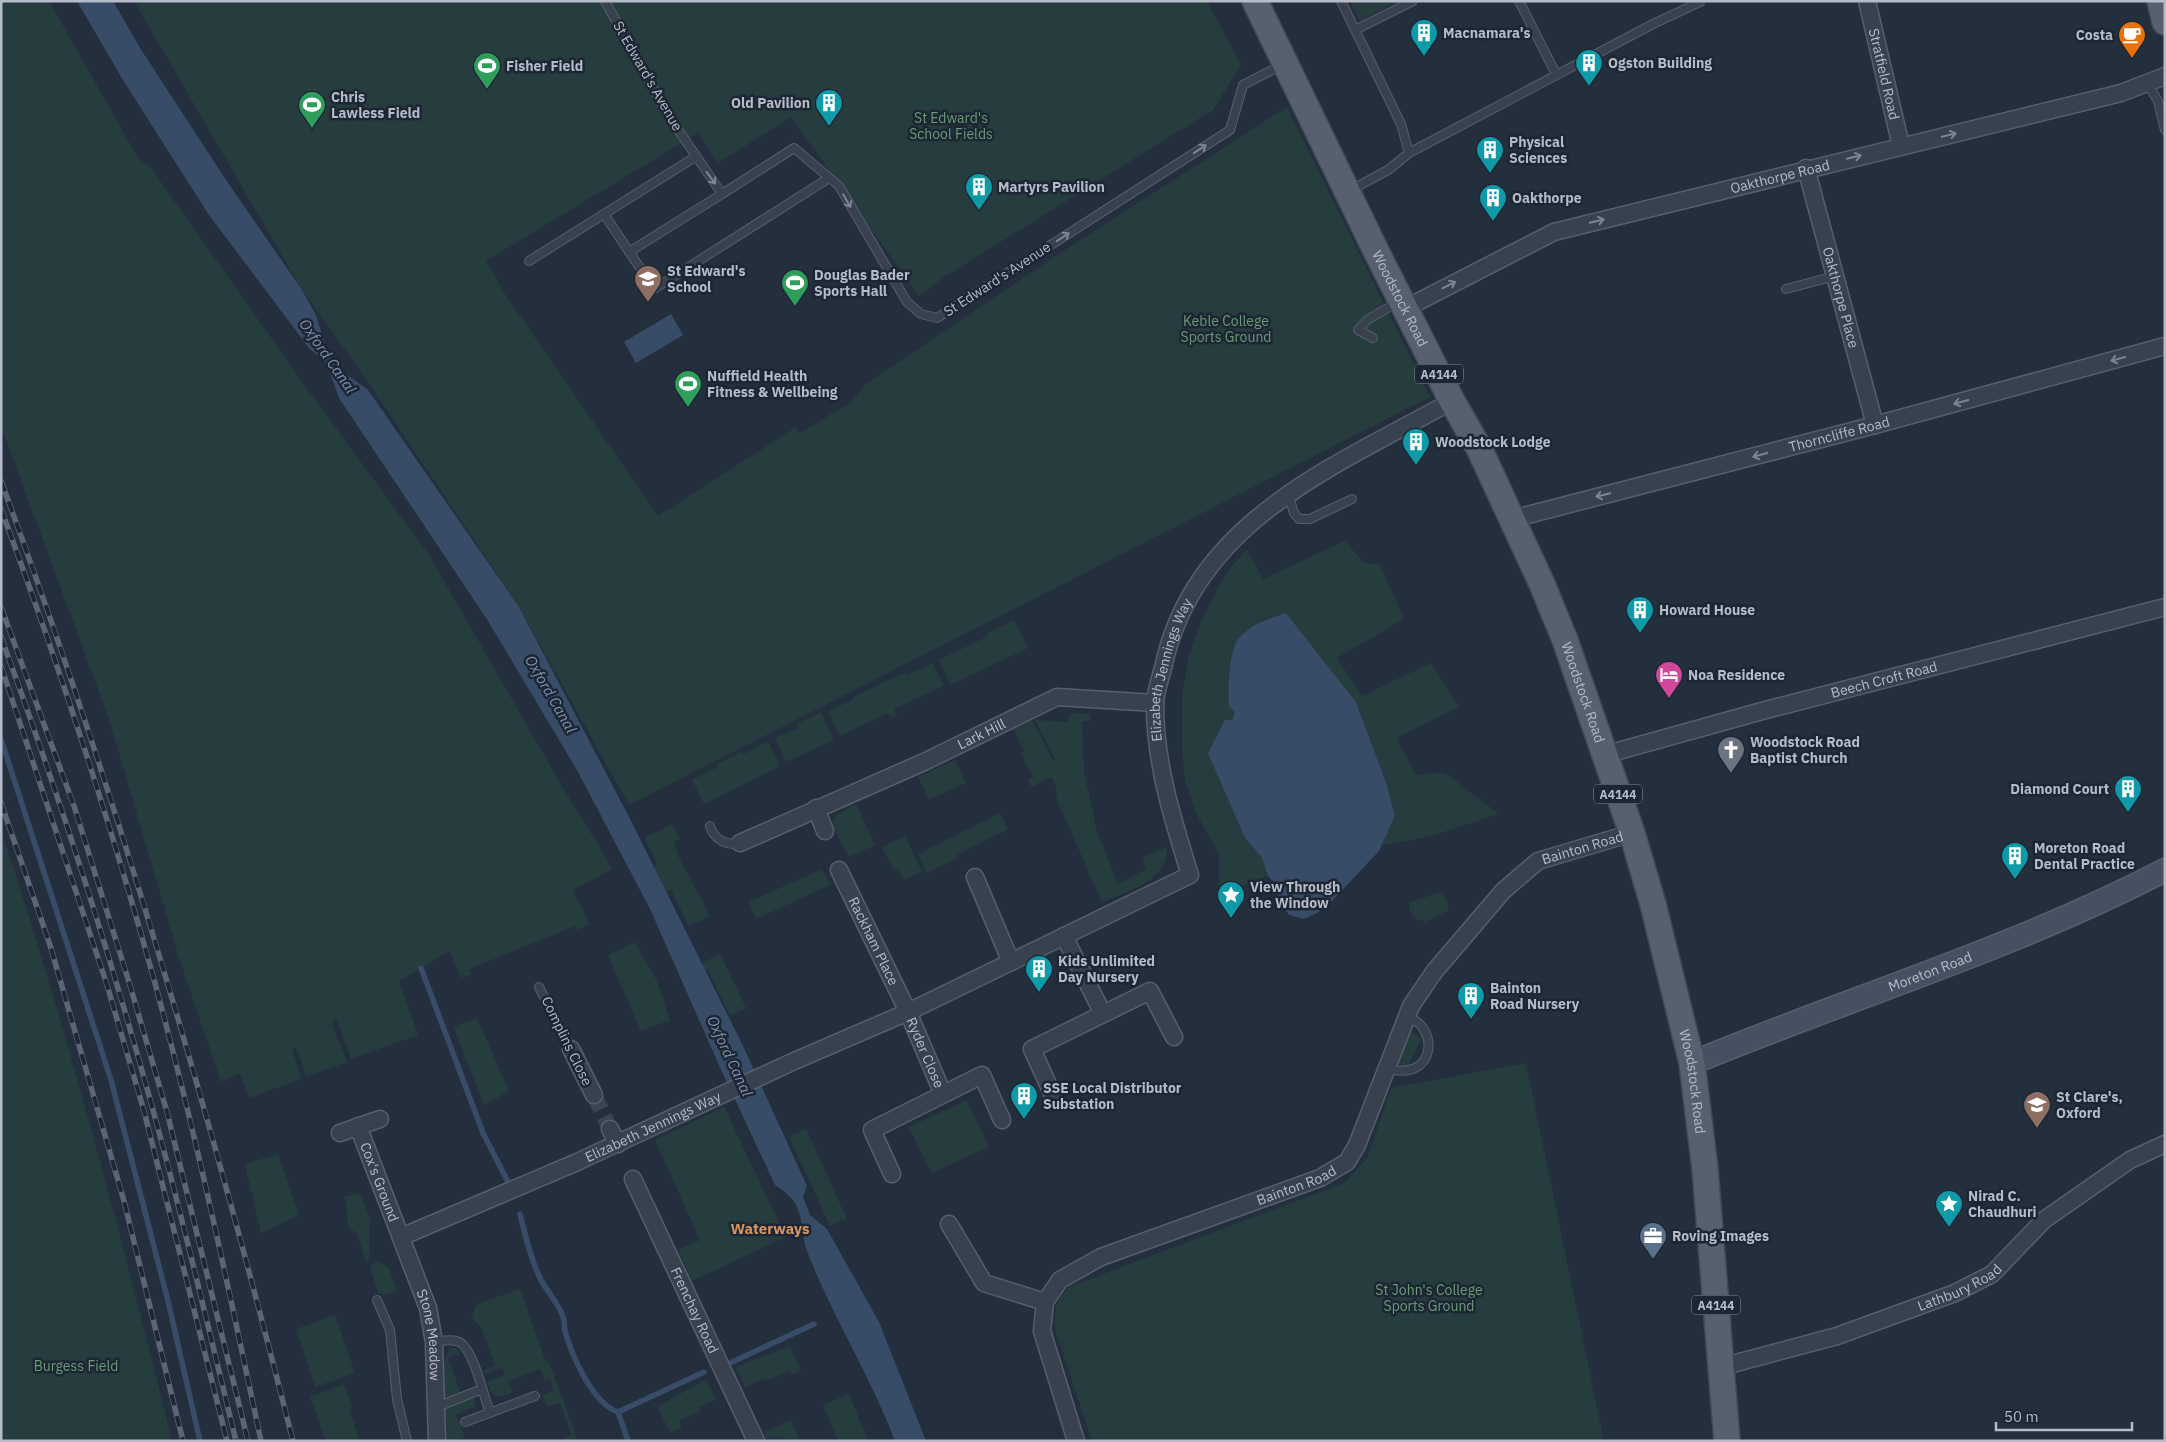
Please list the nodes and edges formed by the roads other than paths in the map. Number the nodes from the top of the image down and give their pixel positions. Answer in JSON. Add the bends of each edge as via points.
{"nodes":[{"id":1,"x":606,"y":1,"type":"edge"},
{"id":2,"x":1255,"y":1,"type":"edge"},
{"id":3,"x":1341,"y":1,"type":"edge"},
{"id":4,"x":1414,"y":1,"type":"edge"},
{"id":5,"x":1519,"y":1,"type":"edge"},
{"id":6,"x":1867,"y":1,"type":"edge"},
{"id":7,"x":2160,"y":1,"type":"edge"},
{"id":8,"x":1700,"y":2,"type":"edge"},
{"id":9,"x":2165,"y":22,"type":"edge"},
{"id":10,"x":1355,"y":30,"type":"junction"},
{"id":11,"x":1286,"y":63,"type":"junction"},
{"id":12,"x":1556,"y":74,"type":"junction"},
{"id":13,"x":2165,"y":76,"type":"edge"},
{"id":14,"x":2147,"y":83,"type":"junction"},
{"id":15,"x":2165,"y":130,"type":"edge"},
{"id":16,"x":1902,"y":146,"type":"junction"},
{"id":17,"x":1409,"y":153,"type":"junction"},
{"id":18,"x":695,"y":157,"type":"junction"},
{"id":19,"x":1806,"y":168,"type":"junction"},
{"id":20,"x":829,"y":178,"type":"junction"},
{"id":21,"x":1348,"y":191,"type":"junction"},
{"id":22,"x":722,"y":194,"type":"junction"},
{"id":23,"x":604,"y":214,"type":"junction"},
{"id":24,"x":630,"y":252,"type":"junction"},
{"id":25,"x":530,"y":261,"type":"dead end"},
{"id":26,"x":1835,"y":276,"type":"junction"},
{"id":27,"x":1786,"y":289,"type":"dead end"},
{"id":28,"x":1400,"y":306,"type":"junction"},
{"id":29,"x":1373,"y":338,"type":"dead end"},
{"id":30,"x":2165,"y":346,"type":"edge"},
{"id":31,"x":1452,"y":401,"type":"junction"},
{"id":32,"x":1875,"y":425,"type":"junction"},
{"id":33,"x":1288,"y":494,"type":"junction"},
{"id":34,"x":1352,"y":499,"type":"dead end"},
{"id":35,"x":1512,"y":519,"type":"junction"},
{"id":36,"x":2165,"y":606,"type":"edge"},
{"id":37,"x":1155,"y":703,"type":"junction"},
{"id":38,"x":1604,"y":755,"type":"junction"},
{"id":39,"x":816,"y":808,"type":"junction"},
{"id":40,"x":710,"y":826,"type":"dead end"},
{"id":41,"x":825,"y":832,"type":"dead end"},
{"id":42,"x":1632,"y":833,"type":"junction"},
{"id":43,"x":740,"y":843,"type":"joint"},
{"id":44,"x":839,"y":870,"type":"dead end"},
{"id":45,"x":2165,"y":870,"type":"edge"},
{"id":46,"x":975,"y":878,"type":"dead end"},
{"id":47,"x":1064,"y":936,"type":"junction"},
{"id":48,"x":1011,"y":962,"type":"junction"},
{"id":49,"x":539,"y":987,"type":"dead end"},
{"id":50,"x":908,"y":1012,"type":"junction"},
{"id":51,"x":1103,"y":1014,"type":"junction"},
{"id":52,"x":1406,"y":1017,"type":"junction"},
{"id":53,"x":1174,"y":1037,"type":"dead end"},
{"id":54,"x":571,"y":1050,"type":"joint"},
{"id":55,"x":1692,"y":1063,"type":"junction"},
{"id":56,"x":1386,"y":1068,"type":"junction"},
{"id":57,"x":1052,"y":1093,"type":"dead end"},
{"id":58,"x":943,"y":1094,"type":"junction"},
{"id":59,"x":594,"y":1096,"type":"tunnel mouth"},
{"id":60,"x":380,"y":1119,"type":"dead end"},
{"id":61,"x":1002,"y":1120,"type":"dead end"},
{"id":62,"x":358,"y":1126,"type":"junction"},
{"id":63,"x":610,"y":1129,"type":"tunnel mouth"},
{"id":64,"x":340,"y":1133,"type":"dead end"},
{"id":65,"x":618,"y":1144,"type":"junction"},
{"id":66,"x":2165,"y":1144,"type":"edge"},
{"id":67,"x":892,"y":1174,"type":"dead end"},
{"id":68,"x":633,"y":1179,"type":"dead end"},
{"id":69,"x":949,"y":1224,"type":"dead end"},
{"id":70,"x":401,"y":1237,"type":"junction"},
{"id":71,"x":377,"y":1300,"type":"dead end"},
{"id":72,"x":1045,"y":1302,"type":"junction"},
{"id":73,"x":434,"y":1342,"type":"junction"},
{"id":74,"x":1721,"y":1367,"type":"junction"},
{"id":75,"x":482,"y":1389,"type":"junction"},
{"id":76,"x":534,"y":1396,"type":"dead end"},
{"id":77,"x":435,"y":1408,"type":"junction"},
{"id":78,"x":490,"y":1413,"type":"junction"},
{"id":79,"x":465,"y":1422,"type":"dead end"},
{"id":80,"x":433,"y":1440,"type":"edge"},
{"id":81,"x":407,"y":1441,"type":"edge"},
{"id":82,"x":756,"y":1441,"type":"edge"},
{"id":83,"x":1076,"y":1441,"type":"edge"},
{"id":84,"x":1726,"y":1441,"type":"edge"}],
"edges":[{"from":1,"to":18,"type":"lane","name":"St Edward's Avenue","via":[[668,115]]},
{"from":2,"to":11,"type":"main road","name":"Woodstock Road","number":"A4144"},
{"from":3,"to":10,"type":"lane"},
{"from":4,"to":10,"type":"lane"},
{"from":5,"to":12,"type":"lane"},
{"from":6,"to":16,"type":"street","name":"Stratfield Road"},
{"from":7,"to":9,"type":"main road"},
{"from":8,"to":12,"type":"lane"},
{"from":10,"to":17,"type":"lane","via":[[1400,124]]},
{"from":20,"to":11,"type":"lane","name":"St Edward's Avenue","one_way":true,"via":[[839,186],[907,302],[921,314],[937,318],[1230,130],[1243,85]]},
{"from":11,"to":21,"type":"main road","name":"Woodstock Road","number":"A4144"},
{"from":12,"to":17,"type":"lane"},
{"from":13,"to":14,"type":"street","name":"Oakthorpe Road"},
{"from":14,"to":15,"type":"lane","via":[[2158,101]]},
{"from":16,"to":14,"type":"street","name":"Oakthorpe Road","one_way":true},
{"from":19,"to":16,"type":"street","name":"Oakthorpe Road","one_way":true},
{"from":17,"to":21,"type":"lane","via":[[1388,170]]},
{"from":18,"to":22,"type":"lane","name":"St Edward's Avenue","one_way":true},
{"from":18,"to":23,"type":"lane"},
{"from":19,"to":26,"type":"street","name":"Oakthorpe Place"},
{"from":28,"to":19,"type":"street","name":"Oakthorpe Road","one_way":true,"via":[[1554,232]]},
{"from":20,"to":22,"type":"lane","name":"St Edward's Avenue","via":[[794,148]]},
{"from":20,"to":24,"type":"lane","via":[[654,289]]},
{"from":21,"to":28,"type":"main road","name":"Woodstock Road","number":"A4144"},
{"from":22,"to":24,"type":"lane"},
{"from":23,"to":24,"type":"lane"},
{"from":23,"to":25,"type":"lane"},
{"from":26,"to":27,"type":"lane"},
{"from":26,"to":32,"type":"street","name":"Oakthorpe Place"},
{"from":28,"to":29,"type":"lane","via":[[1367,320],[1358,330]]},
{"from":28,"to":31,"type":"main road","name":"Woodstock Road","number":"A4144"},
{"from":30,"to":32,"type":"street","name":"Thorncliffe Road","one_way":true},
{"from":31,"to":33,"type":"street","name":"Elizabeth Jennings Way","via":[[1370,444]]},
{"from":31,"to":35,"type":"main road","name":"Woodstock Road","number":"A4144","via":[[1480,448]]},
{"from":32,"to":35,"type":"street","name":"Thorncliffe Road","one_way":true},
{"from":33,"to":34,"type":"lane","via":[[1299,519],[1310,520]]},
{"from":33,"to":37,"type":"street","name":"Elizabeth Jennings Way","via":[[1243,528],[1201,578],[1170,636]]},
{"from":35,"to":38,"type":"main road","name":"Woodstock Road","number":"A4144","via":[[1565,640]]},
{"from":36,"to":38,"type":"street","name":"Beech Croft Road"},
{"from":37,"to":39,"type":"street","name":"Lark Hill","via":[[1056,697],[924,762]]},
{"from":37,"to":47,"type":"street","name":"Elizabeth Jennings Way","via":[[1163,783],[1190,875]]},
{"from":38,"to":42,"type":"main road","name":"Woodstock Road","number":"A4144"},
{"from":39,"to":41,"type":"street"},
{"from":39,"to":43,"type":"street","name":"Lark Hill"},
{"from":40,"to":43,"type":"lane","name":"Lark Hill","via":[[711,832],[722,842]]},
{"from":42,"to":52,"type":"street","name":"Bainton Road","via":[[1538,861],[1518,877],[1434,972]]},
{"from":42,"to":55,"type":"main road","name":"Woodstock Road","number":"A4144"},
{"from":44,"to":50,"type":"street","name":"Rackham Place"},
{"from":45,"to":55,"type":"main road","name":"Moreton Road","via":[[2039,930]]},
{"from":46,"to":48,"type":"street"},
{"from":47,"to":48,"type":"street","name":"Elizabeth Jennings Way"},
{"from":47,"to":51,"type":"street"},
{"from":48,"to":50,"type":"street","name":"Elizabeth Jennings Way"},
{"from":49,"to":54,"type":"lane","name":"Complins Close"},
{"from":50,"to":58,"type":"street","name":"Ryder Close"},
{"from":50,"to":65,"type":"street","name":"Elizabeth Jennings Way","via":[[792,1062]]},
{"from":51,"to":53,"type":"street","via":[[1150,991]]},
{"from":51,"to":57,"type":"street","via":[[1032,1049]]},
{"from":52,"to":56,"type":"street","name":"Bainton Road"},
{"from":52,"to":56,"type":"lane","via":[[1417,1021],[1423,1029],[1428,1040],[1428,1052],[1424,1062],[1412,1071]]},
{"from":54,"to":59,"type":"street","name":"Complins Close"},
{"from":55,"to":74,"type":"main road","name":"Woodstock Road","number":"A4144","via":[[1706,1169]]},
{"from":56,"to":72,"type":"street","name":"Bainton Road","via":[[1357,1145],[1347,1162],[1320,1178],[1101,1257],[1060,1280]]},
{"from":58,"to":61,"type":"street","name":"Ryder Close","via":[[982,1075]]},
{"from":58,"to":67,"type":"street","name":"Ryder Close","via":[[872,1130]]},
{"from":60,"to":62,"type":"street","name":"Cox's Ground"},
{"from":62,"to":64,"type":"street","name":"Cox's Ground"},
{"from":62,"to":70,"type":"street","name":"Cox's Ground"},
{"from":63,"to":65,"type":"street"},
{"from":65,"to":70,"type":"street","name":"Elizabeth Jennings Way"},
{"from":66,"to":74,"type":"street","name":"Lathbury Road","via":[[2130,1160],[2044,1220],[1992,1274],[1955,1294],[1837,1336]]},
{"from":68,"to":82,"type":"street","name":"Frenchay Road"},
{"from":69,"to":72,"type":"street","via":[[984,1283]]},
{"from":70,"to":73,"type":"street","name":"Stone Meadow","via":[[428,1308]]},
{"from":71,"to":81,"type":"lane","via":[[390,1330],[397,1399]]},
{"from":72,"to":83,"type":"street","name":"Bainton Road","via":[[1042,1331]]},
{"from":73,"to":75,"type":"lane","via":[[460,1342],[468,1350]]},
{"from":73,"to":77,"type":"street","name":"Stone Meadow"},
{"from":74,"to":84,"type":"main road","name":"Woodstock Road","number":"A4144"},
{"from":75,"to":77,"type":"lane"},
{"from":75,"to":78,"type":"lane"},
{"from":76,"to":78,"type":"lane"},
{"from":77,"to":80,"type":"street","name":"Stone Meadow"},
{"from":78,"to":79,"type":"lane"}]}
